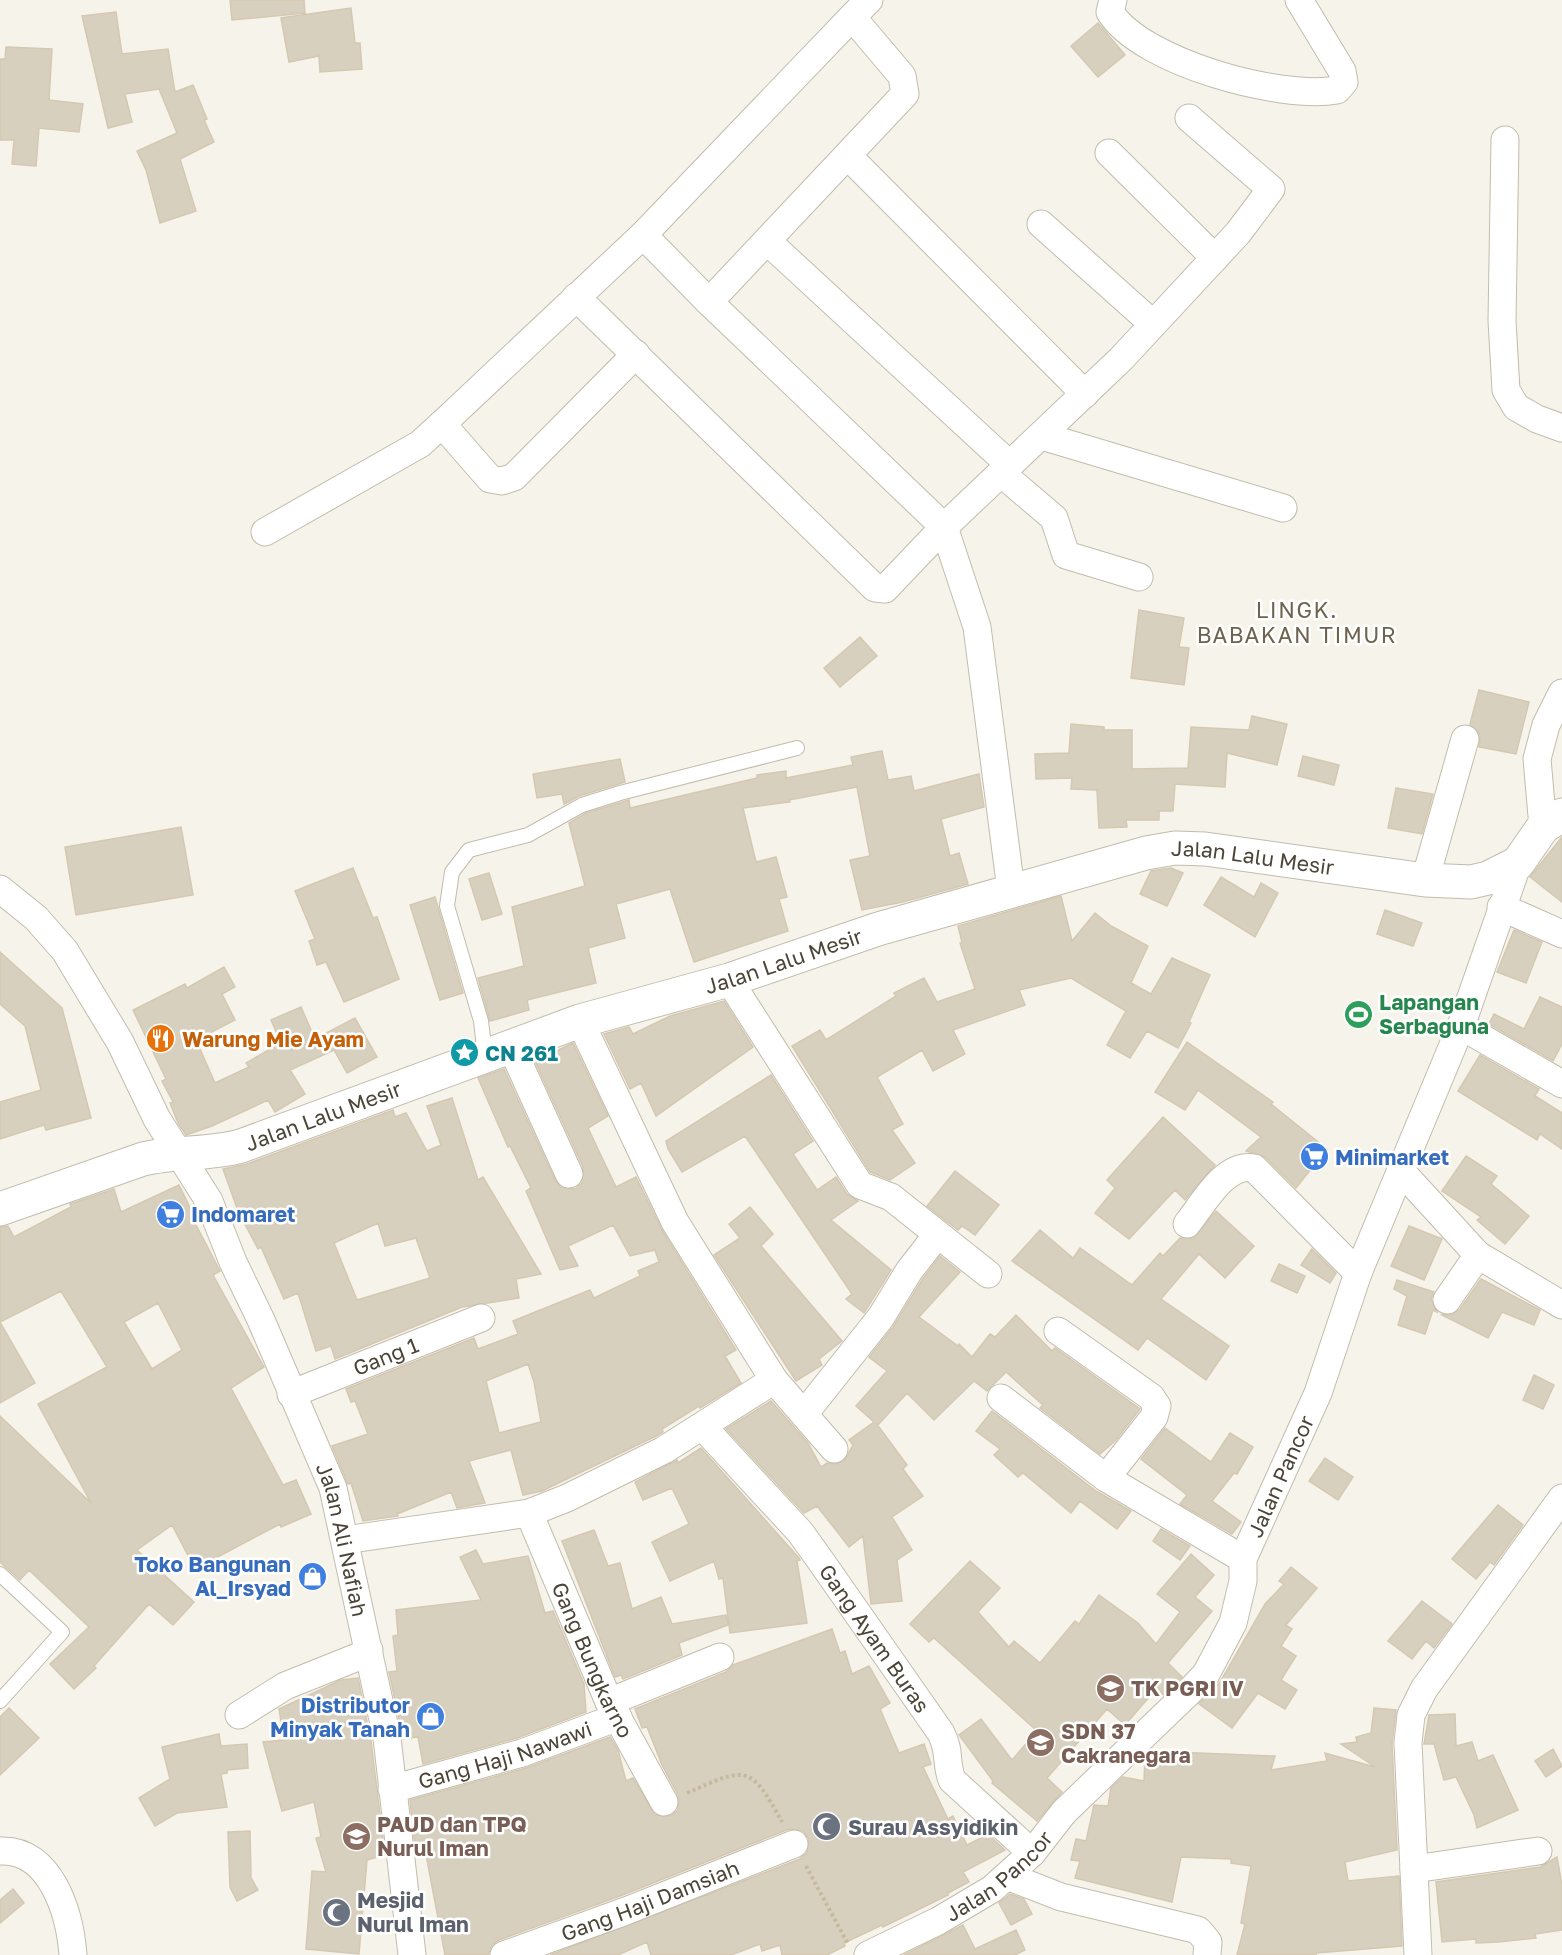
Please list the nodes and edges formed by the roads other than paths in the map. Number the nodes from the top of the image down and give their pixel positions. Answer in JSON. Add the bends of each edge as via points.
{"nodes":[{"id":1,"x":1113,"y":0,"type":"edge"},
{"id":2,"x":1299,"y":0,"type":"edge"},
{"id":3,"x":860,"y":9,"type":"edge"},
{"id":4,"x":1189,"y":118,"type":"dead end"},
{"id":5,"x":1505,"y":140,"type":"dead end"},
{"id":6,"x":1109,"y":153,"type":"dead end"},
{"id":7,"x":848,"y":156,"type":"junction"},
{"id":8,"x":1041,"y":224,"type":"dead end"},
{"id":9,"x":643,"y":235,"type":"junction"},
{"id":10,"x":768,"y":241,"type":"junction"},
{"id":11,"x":1215,"y":258,"type":"junction"},
{"id":12,"x":576,"y":297,"type":"junction"},
{"id":13,"x":709,"y":302,"type":"junction"},
{"id":14,"x":1154,"y":324,"type":"junction"},
{"id":15,"x":636,"y":354,"type":"junction"},
{"id":16,"x":1085,"y":394,"type":"junction"},
{"id":17,"x":442,"y":424,"type":"junction"},
{"id":18,"x":1562,"y":428,"type":"edge"},
{"id":19,"x":1042,"y":436,"type":"junction"},
{"id":20,"x":1006,"y":469,"type":"junction"},
{"id":21,"x":1283,"y":508,"type":"dead end"},
{"id":22,"x":944,"y":527,"type":"junction"},
{"id":23,"x":265,"y":532,"type":"dead end"},
{"id":24,"x":1138,"y":577,"type":"dead end"},
{"id":25,"x":1562,"y":693,"type":"edge"},
{"id":26,"x":1466,"y":739,"type":"dead end"},
{"id":27,"x":797,"y":748,"type":"dead end"},
{"id":28,"x":1553,"y":821,"type":"edge"},
{"id":29,"x":1518,"y":863,"type":"junction"},
{"id":30,"x":1425,"y":880,"type":"junction"},
{"id":31,"x":0,"y":889,"type":"edge"},
{"id":32,"x":1011,"y":890,"type":"junction"},
{"id":33,"x":1501,"y":908,"type":"junction"},
{"id":34,"x":1562,"y":934,"type":"edge"},
{"id":35,"x":729,"y":980,"type":"junction"},
{"id":36,"x":580,"y":1021,"type":"junction"},
{"id":37,"x":1461,"y":1026,"type":"junction"},
{"id":38,"x":498,"y":1051,"type":"junction"},
{"id":39,"x":1562,"y":1084,"type":"edge"},
{"id":40,"x":179,"y":1154,"type":"junction"},
{"id":41,"x":1401,"y":1171,"type":"junction"},
{"id":42,"x":569,"y":1174,"type":"dead end"},
{"id":43,"x":0,"y":1209,"type":"edge"},
{"id":44,"x":1186,"y":1224,"type":"dead end"},
{"id":45,"x":937,"y":1235,"type":"junction"},
{"id":46,"x":1478,"y":1255,"type":"junction"},
{"id":47,"x":1358,"y":1272,"type":"junction"},
{"id":48,"x":988,"y":1274,"type":"dead end"},
{"id":49,"x":1447,"y":1300,"type":"dead end"},
{"id":50,"x":1562,"y":1305,"type":"edge"},
{"id":51,"x":481,"y":1318,"type":"dead end"},
{"id":52,"x":1058,"y":1331,"type":"dead end"},
{"id":53,"x":774,"y":1380,"type":"junction"},
{"id":54,"x":291,"y":1394,"type":"junction"},
{"id":55,"x":1001,"y":1398,"type":"dead end"},
{"id":56,"x":804,"y":1414,"type":"junction"},
{"id":57,"x":703,"y":1427,"type":"junction"},
{"id":58,"x":834,"y":1449,"type":"dead end"},
{"id":59,"x":1106,"y":1478,"type":"junction"},
{"id":60,"x":1559,"y":1507,"type":"edge"},
{"id":61,"x":529,"y":1513,"type":"junction"},
{"id":62,"x":345,"y":1540,"type":"junction"},
{"id":63,"x":1243,"y":1559,"type":"junction"},
{"id":64,"x":0,"y":1574,"type":"edge"},
{"id":65,"x":369,"y":1650,"type":"junction"},
{"id":66,"x":720,"y":1657,"type":"dead end"},
{"id":67,"x":0,"y":1701,"type":"edge"},
{"id":68,"x":614,"y":1710,"type":"junction"},
{"id":69,"x":239,"y":1715,"type":"dead end"},
{"id":70,"x":392,"y":1789,"type":"junction"},
{"id":71,"x":664,"y":1802,"type":"dead end"},
{"id":72,"x":794,"y":1844,"type":"dead end"},
{"id":73,"x":0,"y":1851,"type":"edge"},
{"id":74,"x":1538,"y":1851,"type":"dead end"},
{"id":75,"x":1032,"y":1853,"type":"junction"},
{"id":76,"x":1414,"y":1869,"type":"junction"},
{"id":77,"x":1007,"y":1876,"type":"junction"},
{"id":78,"x":73,"y":1955,"type":"edge"},
{"id":79,"x":412,"y":1955,"type":"edge"},
{"id":80,"x":504,"y":1955,"type":"edge"},
{"id":81,"x":868,"y":1955,"type":"edge"},
{"id":82,"x":1207,"y":1955,"type":"edge"},
{"id":83,"x":1418,"y":1955,"type":"edge"}],
"edges":[{"from":1,"to":2,"type":"street","via":[[1110,12],[1115,21],[1141,42],[1174,59],[1259,85],[1288,90],[1337,90],[1344,82],[1342,71]]},
{"from":3,"to":7,"type":"street","via":[[906,86],[905,94]]},
{"from":3,"to":9,"type":"street"},
{"from":4,"to":11,"type":"street","via":[[1271,189]]},
{"from":5,"to":18,"type":"street","via":[[1502,321],[1506,390],[1516,407]]},
{"from":6,"to":11,"type":"street"},
{"from":7,"to":10,"type":"street"},
{"from":7,"to":16,"type":"street"},
{"from":8,"to":14,"type":"street"},
{"from":9,"to":12,"type":"street"},
{"from":9,"to":13,"type":"street"},
{"from":10,"to":13,"type":"street"},
{"from":10,"to":20,"type":"street"},
{"from":11,"to":14,"type":"street"},
{"from":12,"to":15,"type":"street"},
{"from":12,"to":17,"type":"street"},
{"from":13,"to":22,"type":"street"},
{"from":14,"to":16,"type":"street"},
{"from":15,"to":17,"type":"street","via":[[514,477],[502,481],[490,478]]},
{"from":15,"to":22,"type":"street","via":[[878,590],[890,586]]},
{"from":16,"to":19,"type":"street"},
{"from":17,"to":23,"type":"street","via":[[420,444]]},
{"from":19,"to":20,"type":"street"},
{"from":19,"to":21,"type":"street"},
{"from":20,"to":22,"type":"street"},
{"from":20,"to":24,"type":"street","via":[[1054,518],[1066,555]]},
{"from":22,"to":32,"type":"street","via":[[976,627]]},
{"from":25,"to":28,"type":"street","via":[[1546,725],[1537,759]]},
{"from":26,"to":30,"type":"street"},
{"from":27,"to":38,"type":"lane","via":[[620,793],[582,805],[528,835],[470,850],[452,872],[447,906],[481,1021]]},
{"from":28,"to":29,"type":"street","name":"Jalan Lalu Mesir"},
{"from":29,"to":30,"type":"street","name":"Jalan Lalu Mesir","via":[[1471,882]]},
{"from":29,"to":33,"type":"street","name":"Jalan Pancor"},
{"from":30,"to":32,"type":"street","name":"Jalan Lalu Mesir","via":[[1175,848]]},
{"from":31,"to":40,"type":"street","name":"Jalan Ali Nafiah","via":[[36,918],[65,951],[120,1042],[157,1119]]},
{"from":32,"to":35,"type":"street","name":"Jalan Lalu Mesir","via":[[878,929]]},
{"from":33,"to":34,"type":"street"},
{"from":33,"to":37,"type":"street","name":"Jalan Pancor"},
{"from":35,"to":36,"type":"street","name":"Jalan Lalu Mesir"},
{"from":35,"to":45,"type":"street","via":[[858,1181],[868,1190],[891,1197]]},
{"from":36,"to":38,"type":"street","name":"Jalan Lalu Mesir"},
{"from":36,"to":53,"type":"street","via":[[671,1214]]},
{"from":37,"to":39,"type":"street"},
{"from":37,"to":41,"type":"street","name":"Jalan Pancor"},
{"from":38,"to":40,"type":"street","name":"Jalan Lalu Mesir","via":[[241,1146]]},
{"from":38,"to":42,"type":"street"},
{"from":40,"to":43,"type":"street","name":"Jalan Lalu Mesir","via":[[143,1159]]},
{"from":40,"to":54,"type":"street","name":"Jalan Ali Nafiah","via":[[209,1201]]},
{"from":41,"to":46,"type":"street"},
{"from":41,"to":47,"type":"street","name":"Jalan Pancor"},
{"from":44,"to":47,"type":"street","via":[[1232,1171],[1244,1166],[1254,1168]]},
{"from":45,"to":48,"type":"street"},
{"from":45,"to":56,"type":"street","via":[[881,1317]]},
{"from":46,"to":49,"type":"street"},
{"from":46,"to":50,"type":"street"},
{"from":47,"to":63,"type":"street","name":"Jalan Pancor","via":[[1318,1393]]},
{"from":51,"to":54,"type":"street","name":"Gang 1"},
{"from":52,"to":59,"type":"street","via":[[1151,1397],[1157,1406],[1155,1417]]},
{"from":53,"to":56,"type":"street"},
{"from":53,"to":57,"type":"street"},
{"from":54,"to":62,"type":"street","name":"Jalan Ali Nafiah","via":[[333,1488]]},
{"from":55,"to":59,"type":"street"},
{"from":56,"to":58,"type":"street"},
{"from":57,"to":61,"type":"street","via":[[616,1475]]},
{"from":57,"to":75,"type":"street","name":"Gang Ayam Buras","via":[[800,1532],[818,1557],[940,1733],[949,1749],[952,1780]]},
{"from":59,"to":63,"type":"street"},
{"from":60,"to":76,"type":"street","via":[[1416,1702],[1408,1743]]},
{"from":61,"to":62,"type":"street"},
{"from":61,"to":68,"type":"street","name":"Gang Bungkarno"},
{"from":62,"to":65,"type":"street","name":"Jalan Ali Nafiah"},
{"from":63,"to":75,"type":"street","name":"Jalan Pancor","via":[[1243,1581],[1233,1623],[1206,1674],[1064,1812]]},
{"from":64,"to":67,"type":"lane","via":[[62,1629],[61,1636]]},
{"from":65,"to":69,"type":"street","via":[[285,1686]]},
{"from":65,"to":70,"type":"street","name":"Jalan Ali Nafiah","via":[[387,1738]]},
{"from":66,"to":68,"type":"street","name":"Gang Haji Nawawi"},
{"from":68,"to":70,"type":"street","name":"Gang Haji Nawawi","via":[[522,1753]]},
{"from":68,"to":71,"type":"street","name":"Gang Bungkarno"},
{"from":70,"to":79,"type":"street","name":"Jalan Ali Nafiah"},
{"from":72,"to":80,"type":"street","name":"Gang Haji Damsiah"},
{"from":73,"to":78,"type":"street","via":[[26,1854],[46,1875],[67,1913]]},
{"from":74,"to":76,"type":"street"},
{"from":75,"to":77,"type":"street","name":"Jalan Pancor"},
{"from":76,"to":83,"type":"street"},
{"from":77,"to":81,"type":"street","name":"Jalan Pancor","via":[[964,1906]]},
{"from":77,"to":82,"type":"street","via":[[1062,1898],[1198,1930],[1208,1942]]}]}
